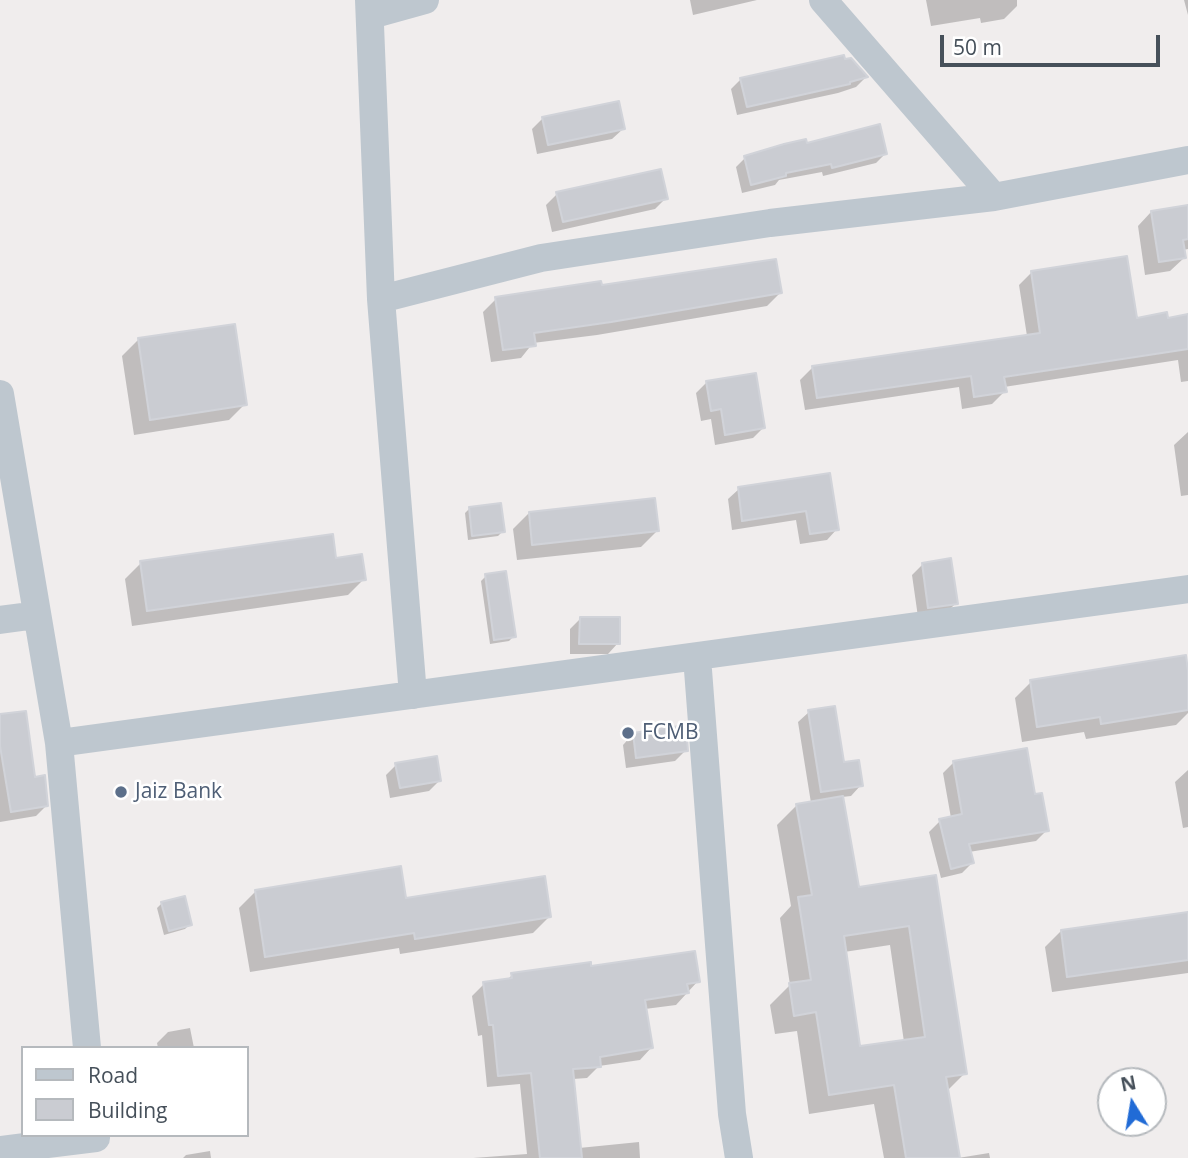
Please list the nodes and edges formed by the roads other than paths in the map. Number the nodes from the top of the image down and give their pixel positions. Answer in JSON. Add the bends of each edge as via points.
{"nodes":[{"id":1,"x":425,"y":0,"type":"edge"},
{"id":2,"x":823,"y":0,"type":"edge"},
{"id":3,"x":370,"y":7,"type":"edge"},
{"id":4,"x":1188,"y":160,"type":"edge"},
{"id":5,"x":994,"y":197,"type":"junction"},
{"id":6,"x":381,"y":299,"type":"junction"},
{"id":7,"x":0,"y":394,"type":"edge"},
{"id":8,"x":1188,"y":589,"type":"edge"},
{"id":9,"x":37,"y":615,"type":"junction"},
{"id":10,"x":0,"y":620,"type":"edge"},
{"id":11,"x":697,"y":657,"type":"junction"},
{"id":12,"x":413,"y":695,"type":"junction"},
{"id":13,"x":59,"y":743,"type":"junction"},
{"id":14,"x":87,"y":1046,"type":"edge"},
{"id":15,"x":96,"y":1144,"type":"edge"},
{"id":16,"x":0,"y":1150,"type":"edge"},
{"id":17,"x":739,"y":1158,"type":"edge"}],
"edges":[{"from":1,"to":3,"type":"street"},
{"from":2,"to":5,"type":"street"},
{"from":3,"to":6,"type":"street"},
{"from":4,"to":5,"type":"street"},
{"from":5,"to":6,"type":"street","via":[[770,223],[541,258]]},
{"from":6,"to":12,"type":"street"},
{"from":7,"to":9,"type":"street"},
{"from":8,"to":11,"type":"street"},
{"from":9,"to":10,"type":"street"},
{"from":9,"to":13,"type":"street"},
{"from":11,"to":12,"type":"street"},
{"from":11,"to":17,"type":"street"},
{"from":12,"to":13,"type":"street"},
{"from":13,"to":14,"type":"street"},
{"from":15,"to":16,"type":"street"}]}
